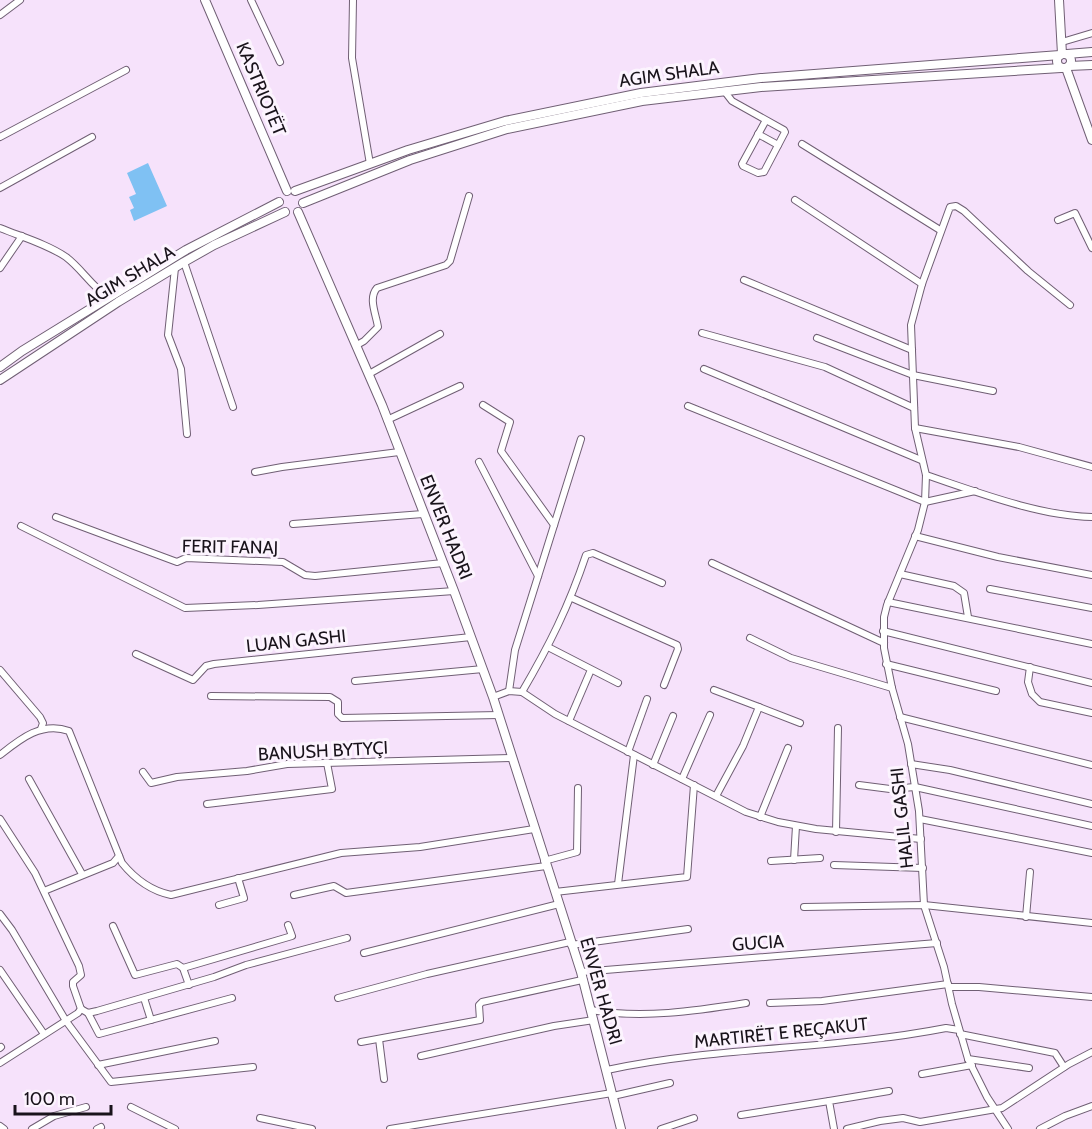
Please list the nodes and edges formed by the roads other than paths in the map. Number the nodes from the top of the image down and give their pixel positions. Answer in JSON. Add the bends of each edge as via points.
{"nodes":[{"id":1,"x":20,"y":0,"type":"edge"},
{"id":2,"x":205,"y":0,"type":"edge"},
{"id":3,"x":251,"y":0,"type":"edge"},
{"id":4,"x":353,"y":0,"type":"edge"},
{"id":5,"x":1059,"y":0,"type":"edge"},
{"id":6,"x":0,"y":15,"type":"edge"},
{"id":7,"x":1092,"y":33,"type":"edge"},
{"id":8,"x":1062,"y":42,"type":"junction"},
{"id":9,"x":1092,"y":52,"type":"edge"},
{"id":10,"x":1063,"y":54,"type":"junction"},
{"id":11,"x":280,"y":62,"type":"dead end"},
{"id":12,"x":1092,"y":65,"type":"edge"},
{"id":13,"x":1065,"y":67,"type":"junction"},
{"id":14,"x":126,"y":70,"type":"dead end"},
{"id":15,"x":725,"y":92,"type":"junction"},
{"id":16,"x":766,"y":120,"type":"junction"},
{"id":17,"x":758,"y":134,"type":"junction"},
{"id":18,"x":0,"y":137,"type":"edge"},
{"id":19,"x":92,"y":137,"type":"dead end"},
{"id":20,"x":1092,"y":140,"type":"edge"},
{"id":21,"x":802,"y":144,"type":"dead end"},
{"id":22,"x":778,"y":145,"type":"junction"},
{"id":23,"x":370,"y":164,"type":"junction"},
{"id":24,"x":0,"y":188,"type":"edge"},
{"id":25,"x":291,"y":191,"type":"junction"},
{"id":26,"x":469,"y":196,"type":"dead end"},
{"id":27,"x":795,"y":200,"type":"dead end"},
{"id":28,"x":279,"y":202,"type":"junction"},
{"id":29,"x":303,"y":203,"type":"junction"},
{"id":30,"x":285,"y":212,"type":"junction"},
{"id":31,"x":297,"y":212,"type":"junction"},
{"id":32,"x":1058,"y":220,"type":"dead end"},
{"id":33,"x":0,"y":228,"type":"edge"},
{"id":34,"x":940,"y":230,"type":"junction"},
{"id":35,"x":22,"y":236,"type":"junction"},
{"id":36,"x":1092,"y":248,"type":"edge"},
{"id":37,"x":184,"y":262,"type":"junction"},
{"id":38,"x":0,"y":268,"type":"edge"},
{"id":39,"x":175,"y":268,"type":"junction"},
{"id":40,"x":744,"y":280,"type":"dead end"},
{"id":41,"x":922,"y":284,"type":"junction"},
{"id":42,"x":108,"y":297,"type":"junction"},
{"id":43,"x":1070,"y":304,"type":"dead end"},
{"id":44,"x":702,"y":333,"type":"dead end"},
{"id":45,"x":440,"y":334,"type":"dead end"},
{"id":46,"x":817,"y":338,"type":"dead end"},
{"id":47,"x":357,"y":345,"type":"junction"},
{"id":48,"x":912,"y":350,"type":"junction"},
{"id":49,"x":0,"y":367,"type":"edge"},
{"id":50,"x":704,"y":369,"type":"dead end"},
{"id":51,"x":369,"y":374,"type":"junction"},
{"id":52,"x":914,"y":375,"type":"junction"},
{"id":53,"x":0,"y":380,"type":"edge"},
{"id":54,"x":460,"y":386,"type":"dead end"},
{"id":55,"x":993,"y":391,"type":"dead end"},
{"id":56,"x":483,"y":405,"type":"dead end"},
{"id":57,"x":688,"y":406,"type":"dead end"},
{"id":58,"x":233,"y":408,"type":"dead end"},
{"id":59,"x":914,"y":408,"type":"junction"},
{"id":60,"x":387,"y":420,"type":"junction"},
{"id":61,"x":915,"y":428,"type":"junction"},
{"id":62,"x":188,"y":434,"type":"dead end"},
{"id":63,"x":581,"y":439,"type":"dead end"},
{"id":64,"x":399,"y":452,"type":"junction"},
{"id":65,"x":921,"y":460,"type":"junction"},
{"id":66,"x":479,"y":462,"type":"dead end"},
{"id":67,"x":1092,"y":467,"type":"edge"},
{"id":68,"x":255,"y":472,"type":"dead end"},
{"id":69,"x":926,"y":475,"type":"junction"},
{"id":70,"x":975,"y":491,"type":"junction"},
{"id":71,"x":925,"y":502,"type":"junction"},
{"id":72,"x":423,"y":514,"type":"junction"},
{"id":73,"x":1092,"y":517,"type":"edge"},
{"id":74,"x":56,"y":518,"type":"dead end"},
{"id":75,"x":293,"y":524,"type":"dead end"},
{"id":76,"x":554,"y":525,"type":"junction"},
{"id":77,"x":21,"y":526,"type":"dead end"},
{"id":78,"x":915,"y":536,"type":"junction"},
{"id":79,"x":443,"y":563,"type":"junction"},
{"id":80,"x":712,"y":563,"type":"dead end"},
{"id":81,"x":900,"y":574,"type":"junction"},
{"id":82,"x":1092,"y":575,"type":"edge"},
{"id":83,"x":538,"y":576,"type":"junction"},
{"id":84,"x":662,"y":583,"type":"dead end"},
{"id":85,"x":990,"y":589,"type":"dead end"},
{"id":86,"x":454,"y":591,"type":"junction"},
{"id":87,"x":572,"y":598,"type":"junction"},
{"id":88,"x":888,"y":602,"type":"junction"},
{"id":89,"x":1092,"y":608,"type":"edge"},
{"id":90,"x":968,"y":618,"type":"junction"},
{"id":91,"x":883,"y":631,"type":"junction"},
{"id":92,"x":471,"y":638,"type":"junction"},
{"id":93,"x":750,"y":638,"type":"dead end"},
{"id":94,"x":884,"y":643,"type":"junction"},
{"id":95,"x":1092,"y":644,"type":"edge"},
{"id":96,"x":548,"y":647,"type":"junction"},
{"id":97,"x":136,"y":654,"type":"dead end"},
{"id":98,"x":886,"y":664,"type":"junction"},
{"id":99,"x":1030,"y":667,"type":"junction"},
{"id":100,"x":483,"y":669,"type":"junction"},
{"id":101,"x":0,"y":670,"type":"edge"},
{"id":102,"x":590,"y":672,"type":"dead end"},
{"id":103,"x":354,"y":681,"type":"dead end"},
{"id":104,"x":618,"y":683,"type":"dead end"},
{"id":105,"x":1092,"y":683,"type":"edge"},
{"id":106,"x":664,"y":686,"type":"dead end"},
{"id":107,"x":892,"y":688,"type":"junction"},
{"id":108,"x":714,"y":690,"type":"dead end"},
{"id":109,"x":509,"y":691,"type":"junction"},
{"id":110,"x":996,"y":691,"type":"dead end"},
{"id":111,"x":522,"y":692,"type":"junction"},
{"id":112,"x":211,"y":696,"type":"dead end"},
{"id":113,"x":493,"y":697,"type":"junction"},
{"id":114,"x":647,"y":699,"type":"dead end"},
{"id":115,"x":759,"y":707,"type":"junction"},
{"id":116,"x":1092,"y":713,"type":"edge"},
{"id":117,"x":710,"y":715,"type":"dead end"},
{"id":118,"x":499,"y":716,"type":"junction"},
{"id":119,"x":672,"y":716,"type":"dead end"},
{"id":120,"x":900,"y":717,"type":"junction"},
{"id":121,"x":569,"y":720,"type":"junction"},
{"id":122,"x":800,"y":723,"type":"dead end"},
{"id":123,"x":838,"y":728,"type":"dead end"},
{"id":124,"x":41,"y":729,"type":"junction"},
{"id":125,"x":788,"y":748,"type":"dead end"},
{"id":126,"x":631,"y":754,"type":"junction"},
{"id":127,"x":0,"y":755,"type":"edge"},
{"id":128,"x":512,"y":758,"type":"junction"},
{"id":129,"x":327,"y":763,"type":"junction"},
{"id":130,"x":911,"y":764,"type":"junction"},
{"id":131,"x":653,"y":765,"type":"junction"},
{"id":132,"x":1092,"y":765,"type":"edge"},
{"id":133,"x":143,"y":772,"type":"dead end"},
{"id":134,"x":29,"y":779,"type":"dead end"},
{"id":135,"x":682,"y":779,"type":"junction"},
{"id":136,"x":694,"y":785,"type":"junction"},
{"id":137,"x":859,"y":785,"type":"dead end"},
{"id":138,"x":915,"y":787,"type":"junction"},
{"id":139,"x":578,"y":788,"type":"dead end"},
{"id":140,"x":716,"y":796,"type":"junction"},
{"id":141,"x":207,"y":804,"type":"dead end"},
{"id":142,"x":1092,"y":804,"type":"edge"},
{"id":143,"x":760,"y":817,"type":"junction"},
{"id":144,"x":0,"y":819,"type":"edge"},
{"id":145,"x":920,"y":819,"type":"junction"},
{"id":146,"x":796,"y":826,"type":"junction"},
{"id":147,"x":1092,"y":826,"type":"edge"},
{"id":148,"x":534,"y":829,"type":"junction"},
{"id":149,"x":836,"y":832,"type":"junction"},
{"id":150,"x":921,"y":839,"type":"junction"},
{"id":151,"x":1092,"y":853,"type":"edge"},
{"id":152,"x":119,"y":856,"type":"junction"},
{"id":153,"x":820,"y":858,"type":"dead end"},
{"id":154,"x":794,"y":860,"type":"junction"},
{"id":155,"x":771,"y":861,"type":"dead end"},
{"id":156,"x":545,"y":863,"type":"junction"},
{"id":157,"x":834,"y":865,"type":"dead end"},
{"id":158,"x":923,"y":868,"type":"junction"},
{"id":159,"x":1030,"y":872,"type":"dead end"},
{"id":160,"x":82,"y":874,"type":"junction"},
{"id":161,"x":238,"y":878,"type":"junction"},
{"id":162,"x":618,"y":884,"type":"junction"},
{"id":163,"x":44,"y":891,"type":"junction"},
{"id":164,"x":555,"y":892,"type":"junction"},
{"id":165,"x":294,"y":895,"type":"dead end"},
{"id":166,"x":559,"y":904,"type":"junction"},
{"id":167,"x":219,"y":905,"type":"dead end"},
{"id":168,"x":924,"y":905,"type":"junction"},
{"id":169,"x":804,"y":907,"type":"dead end"},
{"id":170,"x":0,"y":914,"type":"edge"},
{"id":171,"x":1026,"y":916,"type":"junction"},
{"id":172,"x":1092,"y":923,"type":"edge"},
{"id":173,"x":113,"y":926,"type":"dead end"},
{"id":174,"x":288,"y":926,"type":"dead end"},
{"id":175,"x":688,"y":929,"type":"dead end"},
{"id":176,"x":347,"y":938,"type":"dead end"},
{"id":177,"x":571,"y":943,"type":"junction"},
{"id":178,"x":937,"y":944,"type":"junction"},
{"id":179,"x":364,"y":953,"type":"dead end"},
{"id":180,"x":183,"y":968,"type":"junction"},
{"id":181,"x":0,"y":970,"type":"edge"},
{"id":182,"x":581,"y":976,"type":"junction"},
{"id":183,"x":189,"y":985,"type":"junction"},
{"id":184,"x":949,"y":985,"type":"junction"},
{"id":185,"x":1092,"y":996,"type":"edge"},
{"id":186,"x":144,"y":998,"type":"junction"},
{"id":187,"x":232,"y":998,"type":"dead end"},
{"id":188,"x":339,"y":998,"type":"dead end"},
{"id":189,"x":746,"y":1003,"type":"dead end"},
{"id":190,"x":770,"y":1003,"type":"dead end"},
{"id":191,"x":81,"y":1009,"type":"junction"},
{"id":192,"x":591,"y":1010,"type":"junction"},
{"id":193,"x":88,"y":1013,"type":"junction"},
{"id":194,"x":151,"y":1020,"type":"junction"},
{"id":195,"x":594,"y":1020,"type":"junction"},
{"id":196,"x":66,"y":1021,"type":"junction"},
{"id":197,"x":960,"y":1032,"type":"junction"},
{"id":198,"x":44,"y":1034,"type":"junction"},
{"id":199,"x":379,"y":1039,"type":"junction"},
{"id":200,"x":215,"y":1041,"type":"dead end"},
{"id":201,"x":361,"y":1042,"type":"dead end"},
{"id":202,"x":1092,"y":1052,"type":"edge"},
{"id":203,"x":421,"y":1056,"type":"dead end"},
{"id":204,"x":970,"y":1062,"type":"junction"},
{"id":205,"x":0,"y":1063,"type":"edge"},
{"id":206,"x":98,"y":1065,"type":"junction"},
{"id":207,"x":253,"y":1067,"type":"dead end"},
{"id":208,"x":1064,"y":1067,"type":"junction"},
{"id":209,"x":1029,"y":1068,"type":"dead end"},
{"id":210,"x":607,"y":1070,"type":"junction"},
{"id":211,"x":922,"y":1074,"type":"dead end"},
{"id":212,"x":384,"y":1079,"type":"dead end"},
{"id":213,"x":670,"y":1083,"type":"dead end"},
{"id":214,"x":889,"y":1091,"type":"dead end"},
{"id":215,"x":612,"y":1094,"type":"junction"},
{"id":216,"x":829,"y":1101,"type":"junction"},
{"id":217,"x":1092,"y":1106,"type":"edge"},
{"id":218,"x":86,"y":1107,"type":"dead end"},
{"id":219,"x":131,"y":1107,"type":"dead end"},
{"id":220,"x":996,"y":1109,"type":"junction"},
{"id":221,"x":741,"y":1114,"type":"dead end"},
{"id":222,"x":260,"y":1118,"type":"dead end"},
{"id":223,"x":694,"y":1118,"type":"dead end"},
{"id":224,"x":0,"y":1126,"type":"edge"},
{"id":225,"x":4,"y":1129,"type":"edge"},
{"id":226,"x":32,"y":1129,"type":"edge"},
{"id":227,"x":175,"y":1129,"type":"edge"},
{"id":228,"x":312,"y":1129,"type":"edge"},
{"id":229,"x":390,"y":1129,"type":"edge"},
{"id":230,"x":621,"y":1129,"type":"edge"},
{"id":231,"x":661,"y":1129,"type":"edge"},
{"id":232,"x":834,"y":1129,"type":"edge"},
{"id":233,"x":848,"y":1129,"type":"edge"},
{"id":234,"x":1008,"y":1129,"type":"edge"},
{"id":235,"x":1040,"y":1129,"type":"edge"}],
"edges":[{"from":1,"to":6,"type":"street"},
{"from":2,"to":25,"type":"main road","name":"KASTRIOTËT"},
{"from":3,"to":11,"type":"street"},
{"from":4,"to":23,"type":"street","via":[[352,58]]},
{"from":5,"to":8,"type":"main road"},
{"from":7,"to":8,"type":"street"},
{"from":8,"to":10,"type":"main road"},
{"from":9,"to":10,"type":"main road","name":"AGIM SHALA"},
{"from":10,"to":13,"type":"main road","via":[[1056,61]]},
{"from":10,"to":23,"type":"main road","name":"AGIM SHALA","via":[[761,78],[641,93],[505,121]]},
{"from":12,"to":13,"type":"main road","name":"AGIM SHALA"},
{"from":13,"to":15,"type":"main road","name":"AGIM SHALA"},
{"from":13,"to":20,"type":"main road"},
{"from":14,"to":18,"type":"street"},
{"from":15,"to":16,"type":"street","via":[[732,101]]},
{"from":15,"to":29,"type":"main road","name":"AGIM SHALA","via":[[642,101],[507,129],[410,160]]},
{"from":16,"to":17,"type":"street"},
{"from":16,"to":22,"type":"street","via":[[785,132]]},
{"from":17,"to":22,"type":"street"},
{"from":17,"to":22,"type":"street","via":[[743,166],[762,173]]},
{"from":19,"to":24,"type":"street"},
{"from":21,"to":34,"type":"street"},
{"from":23,"to":25,"type":"main road","name":"AGIM SHALA"},
{"from":25,"to":28,"type":"main road","via":[[281,196]]},
{"from":25,"to":29,"type":"main road","via":[[301,195]]},
{"from":26,"to":47,"type":"street","via":[[450,261],[446,266],[377,288],[372,300],[378,327]]},
{"from":27,"to":41,"type":"street"},
{"from":28,"to":30,"type":"main road"},
{"from":28,"to":42,"type":"main road","name":"AGIM SHALA","via":[[186,250]]},
{"from":29,"to":31,"type":"main road"},
{"from":30,"to":31,"type":"main road","name":"AGIM SHALA"},
{"from":30,"to":37,"type":"main road","name":"AGIM SHALA"},
{"from":31,"to":47,"type":"main road","name":"ENVER HADRI"},
{"from":32,"to":36,"type":"street","via":[[1075,213]]},
{"from":33,"to":35,"type":"street"},
{"from":34,"to":41,"type":"street","name":"HALIL GASHI"},
{"from":34,"to":43,"type":"street","name":"HALIL GASHI","via":[[950,207],[956,206]]},
{"from":35,"to":38,"type":"street"},
{"from":35,"to":42,"type":"street","via":[[68,259]]},
{"from":37,"to":39,"type":"main road","name":"AGIM SHALA"},
{"from":37,"to":58,"type":"street"},
{"from":39,"to":53,"type":"main road","name":"AGIM SHALA"},
{"from":39,"to":62,"type":"street","via":[[168,335],[181,369]]},
{"from":40,"to":48,"type":"street"},
{"from":41,"to":48,"type":"street","name":"HALIL GASHI","via":[[911,325]]},
{"from":42,"to":49,"type":"main road","name":"AGIM SHALA"},
{"from":44,"to":59,"type":"street","via":[[825,367]]},
{"from":45,"to":51,"type":"street"},
{"from":46,"to":52,"type":"street"},
{"from":47,"to":51,"type":"main road","name":"ENVER HADRI"},
{"from":48,"to":52,"type":"street","name":"HALIL GASHI"},
{"from":50,"to":65,"type":"street"},
{"from":51,"to":60,"type":"main road","name":"ENVER HADRI"},
{"from":52,"to":55,"type":"street"},
{"from":52,"to":59,"type":"street","name":"HALIL GASHI"},
{"from":54,"to":60,"type":"street"},
{"from":56,"to":76,"type":"street","via":[[510,422],[501,452]]},
{"from":57,"to":71,"type":"street"},
{"from":59,"to":61,"type":"street","name":"HALIL GASHI"},
{"from":60,"to":64,"type":"main road","name":"ENVER HADRI"},
{"from":61,"to":65,"type":"street","name":"HALIL GASHI"},
{"from":61,"to":67,"type":"street","via":[[1019,447]]},
{"from":63,"to":76,"type":"street"},
{"from":64,"to":68,"type":"street"},
{"from":64,"to":72,"type":"main road","name":"ENVER HADRI"},
{"from":65,"to":69,"type":"street","name":"HALIL GASHI"},
{"from":66,"to":83,"type":"street"},
{"from":69,"to":70,"type":"street"},
{"from":69,"to":71,"type":"street","name":"HALIL GASHI"},
{"from":70,"to":71,"type":"street"},
{"from":70,"to":73,"type":"street","via":[[1050,512]]},
{"from":71,"to":78,"type":"street","name":"HALIL GASHI"},
{"from":72,"to":75,"type":"street"},
{"from":72,"to":79,"type":"main road","name":"ENVER HADRI"},
{"from":74,"to":79,"type":"street","name":"FERIT FANAJ","via":[[177,562],[186,558],[283,562],[305,575],[315,576]]},
{"from":76,"to":83,"type":"street"},
{"from":77,"to":86,"type":"street","via":[[185,608]]},
{"from":78,"to":81,"type":"street","name":"HALIL GASHI"},
{"from":78,"to":82,"type":"street"},
{"from":79,"to":86,"type":"main road","name":"ENVER HADRI"},
{"from":80,"to":94,"type":"street"},
{"from":81,"to":88,"type":"street","name":"HALIL GASHI"},
{"from":81,"to":90,"type":"street","via":[[954,586],[964,594]]},
{"from":83,"to":109,"type":"street","via":[[515,650]]},
{"from":84,"to":87,"type":"street","via":[[589,553]]},
{"from":85,"to":89,"type":"street"},
{"from":86,"to":92,"type":"main road","name":"ENVER HADRI"},
{"from":87,"to":96,"type":"street"},
{"from":87,"to":106,"type":"street","via":[[677,645]]},
{"from":88,"to":90,"type":"street"},
{"from":88,"to":91,"type":"street","name":"HALIL GASHI"},
{"from":90,"to":95,"type":"street"},
{"from":91,"to":94,"type":"street","name":"HALIL GASHI"},
{"from":91,"to":99,"type":"street"},
{"from":92,"to":97,"type":"street","name":"LUAN GASHI","via":[[214,664],[206,666],[193,680]]},
{"from":92,"to":100,"type":"main road","name":"ENVER HADRI"},
{"from":93,"to":107,"type":"street","via":[[791,658]]},
{"from":94,"to":98,"type":"street","name":"HALIL GASHI"},
{"from":96,"to":104,"type":"street"},
{"from":96,"to":111,"type":"street"},
{"from":98,"to":107,"type":"street","name":"HALIL GASHI"},
{"from":98,"to":110,"type":"street"},
{"from":99,"to":105,"type":"street"},
{"from":99,"to":116,"type":"street","via":[[1028,682],[1040,702]]},
{"from":100,"to":103,"type":"street"},
{"from":100,"to":113,"type":"main road","name":"ENVER HADRI"},
{"from":101,"to":124,"type":"street","via":[[40,717]]},
{"from":102,"to":121,"type":"street"},
{"from":107,"to":120,"type":"street","name":"HALIL GASHI"},
{"from":108,"to":115,"type":"street"},
{"from":109,"to":111,"type":"street"},
{"from":109,"to":113,"type":"street"},
{"from":111,"to":121,"type":"street"},
{"from":112,"to":118,"type":"street","via":[[330,697],[338,702],[342,718]]},
{"from":113,"to":118,"type":"main road","name":"ENVER HADRI"},
{"from":114,"to":126,"type":"street"},
{"from":115,"to":122,"type":"street"},
{"from":115,"to":140,"type":"street"},
{"from":117,"to":135,"type":"street"},
{"from":118,"to":128,"type":"main road","name":"ENVER HADRI"},
{"from":119,"to":131,"type":"street"},
{"from":120,"to":130,"type":"street","name":"HALIL GASHI"},
{"from":120,"to":132,"type":"street"},
{"from":121,"to":126,"type":"street"},
{"from":123,"to":149,"type":"street"},
{"from":124,"to":127,"type":"street"},
{"from":124,"to":152,"type":"street","via":[[69,731]]},
{"from":125,"to":143,"type":"street"},
{"from":126,"to":131,"type":"street"},
{"from":126,"to":162,"type":"street"},
{"from":128,"to":129,"type":"street","name":"BANUSH BYTYÇI"},
{"from":128,"to":148,"type":"main road","name":"ENVER HADRI"},
{"from":129,"to":133,"type":"street","name":"BANUSH BYTYÇI","via":[[287,764],[151,783]]},
{"from":129,"to":141,"type":"street","via":[[332,789]]},
{"from":130,"to":138,"type":"street","name":"HALIL GASHI"},
{"from":130,"to":142,"type":"street"},
{"from":131,"to":135,"type":"street"},
{"from":134,"to":160,"type":"street"},
{"from":135,"to":136,"type":"street"},
{"from":136,"to":140,"type":"street"},
{"from":136,"to":162,"type":"street","via":[[687,877]]},
{"from":137,"to":138,"type":"street"},
{"from":138,"to":145,"type":"street","name":"HALIL GASHI"},
{"from":138,"to":147,"type":"street"},
{"from":139,"to":156,"type":"street","via":[[577,852]]},
{"from":140,"to":143,"type":"street"},
{"from":143,"to":146,"type":"street"},
{"from":144,"to":163,"type":"street"},
{"from":145,"to":150,"type":"street","name":"HALIL GASHI"},
{"from":145,"to":151,"type":"street"},
{"from":146,"to":149,"type":"street"},
{"from":146,"to":154,"type":"street"},
{"from":148,"to":156,"type":"main road","name":"ENVER HADRI"},
{"from":148,"to":161,"type":"street","via":[[420,847],[341,853]]},
{"from":149,"to":150,"type":"street"},
{"from":150,"to":158,"type":"street","name":"HALIL GASHI"},
{"from":152,"to":160,"type":"street","via":[[113,863]]},
{"from":152,"to":161,"type":"street","via":[[138,879],[171,895]]},
{"from":153,"to":154,"type":"street"},
{"from":154,"to":155,"type":"street"},
{"from":156,"to":164,"type":"main road","name":"ENVER HADRI"},
{"from":156,"to":165,"type":"street","via":[[346,893],[334,886]]},
{"from":157,"to":158,"type":"street"},
{"from":158,"to":168,"type":"street","name":"HALIL GASHI"},
{"from":159,"to":171,"type":"street"},
{"from":160,"to":163,"type":"street"},
{"from":161,"to":167,"type":"street","via":[[244,898]]},
{"from":162,"to":164,"type":"street"},
{"from":163,"to":191,"type":"street","via":[[81,971],[73,982]]},
{"from":164,"to":166,"type":"main road","name":"ENVER HADRI"},
{"from":166,"to":177,"type":"main road","name":"ENVER HADRI"},
{"from":166,"to":179,"type":"street"},
{"from":168,"to":169,"type":"street"},
{"from":168,"to":171,"type":"street"},
{"from":168,"to":178,"type":"street","name":"HALIL GASHI"},
{"from":170,"to":196,"type":"street"},
{"from":171,"to":172,"type":"street"},
{"from":173,"to":180,"type":"street","via":[[135,975],[175,964]]},
{"from":174,"to":180,"type":"street","via":[[292,936]]},
{"from":175,"to":177,"type":"street"},
{"from":176,"to":183,"type":"street"},
{"from":177,"to":182,"type":"main road","name":"ENVER HADRI"},
{"from":177,"to":188,"type":"street"},
{"from":178,"to":182,"type":"street","name":"GUCIA"},
{"from":178,"to":184,"type":"street","name":"HALIL GASHI"},
{"from":180,"to":183,"type":"street"},
{"from":181,"to":198,"type":"street"},
{"from":182,"to":192,"type":"main road","name":"ENVER HADRI"},
{"from":182,"to":199,"type":"street","name":"GUCIA","via":[[483,1002],[479,1005],[480,1020]]},
{"from":183,"to":186,"type":"street"},
{"from":184,"to":185,"type":"street"},
{"from":184,"to":190,"type":"street","via":[[822,1001]]},
{"from":184,"to":197,"type":"street","name":"HALIL GASHI"},
{"from":186,"to":193,"type":"street"},
{"from":186,"to":194,"type":"street"},
{"from":187,"to":194,"type":"street"},
{"from":189,"to":192,"type":"street","via":[[678,1012]]},
{"from":191,"to":193,"type":"street"},
{"from":191,"to":196,"type":"street"},
{"from":192,"to":195,"type":"main road","name":"ENVER HADRI"},
{"from":193,"to":194,"type":"street","via":[[99,1034]]},
{"from":195,"to":203,"type":"street"},
{"from":195,"to":210,"type":"main road","name":"ENVER HADRI"},
{"from":196,"to":198,"type":"street"},
{"from":196,"to":206,"type":"street"},
{"from":197,"to":204,"type":"street","name":"HALIL GASHI"},
{"from":197,"to":208,"type":"street","name":"MARTIRËT E REÇAKUT","via":[[1055,1053]]},
{"from":197,"to":210,"type":"street","name":"MARTIRËT E REÇAKUT","via":[[946,1028]]},
{"from":198,"to":205,"type":"street"},
{"from":199,"to":201,"type":"street"},
{"from":199,"to":212,"type":"street"},
{"from":200,"to":206,"type":"street"},
{"from":202,"to":208,"type":"street"},
{"from":204,"to":209,"type":"street"},
{"from":204,"to":211,"type":"street"},
{"from":204,"to":220,"type":"street","name":"HALIL GASHI"},
{"from":206,"to":207,"type":"street","via":[[111,1082]]},
{"from":208,"to":220,"type":"street"},
{"from":210,"to":215,"type":"main road","name":"ENVER HADRI"},
{"from":213,"to":215,"type":"street"},
{"from":214,"to":216,"type":"street"},
{"from":215,"to":229,"type":"street"},
{"from":215,"to":230,"type":"main road","name":"ENVER HADRI"},
{"from":216,"to":221,"type":"street"},
{"from":216,"to":232,"type":"street"},
{"from":217,"to":235,"type":"street"},
{"from":218,"to":226,"type":"street","via":[[54,1116]]},
{"from":219,"to":227,"type":"street"},
{"from":220,"to":233,"type":"street","via":[[920,1122],[903,1118],[880,1120]]},
{"from":220,"to":234,"type":"street","name":"HALIL GASHI"},
{"from":222,"to":228,"type":"street"},
{"from":223,"to":231,"type":"street"},
{"from":224,"to":225,"type":"street"}]}
